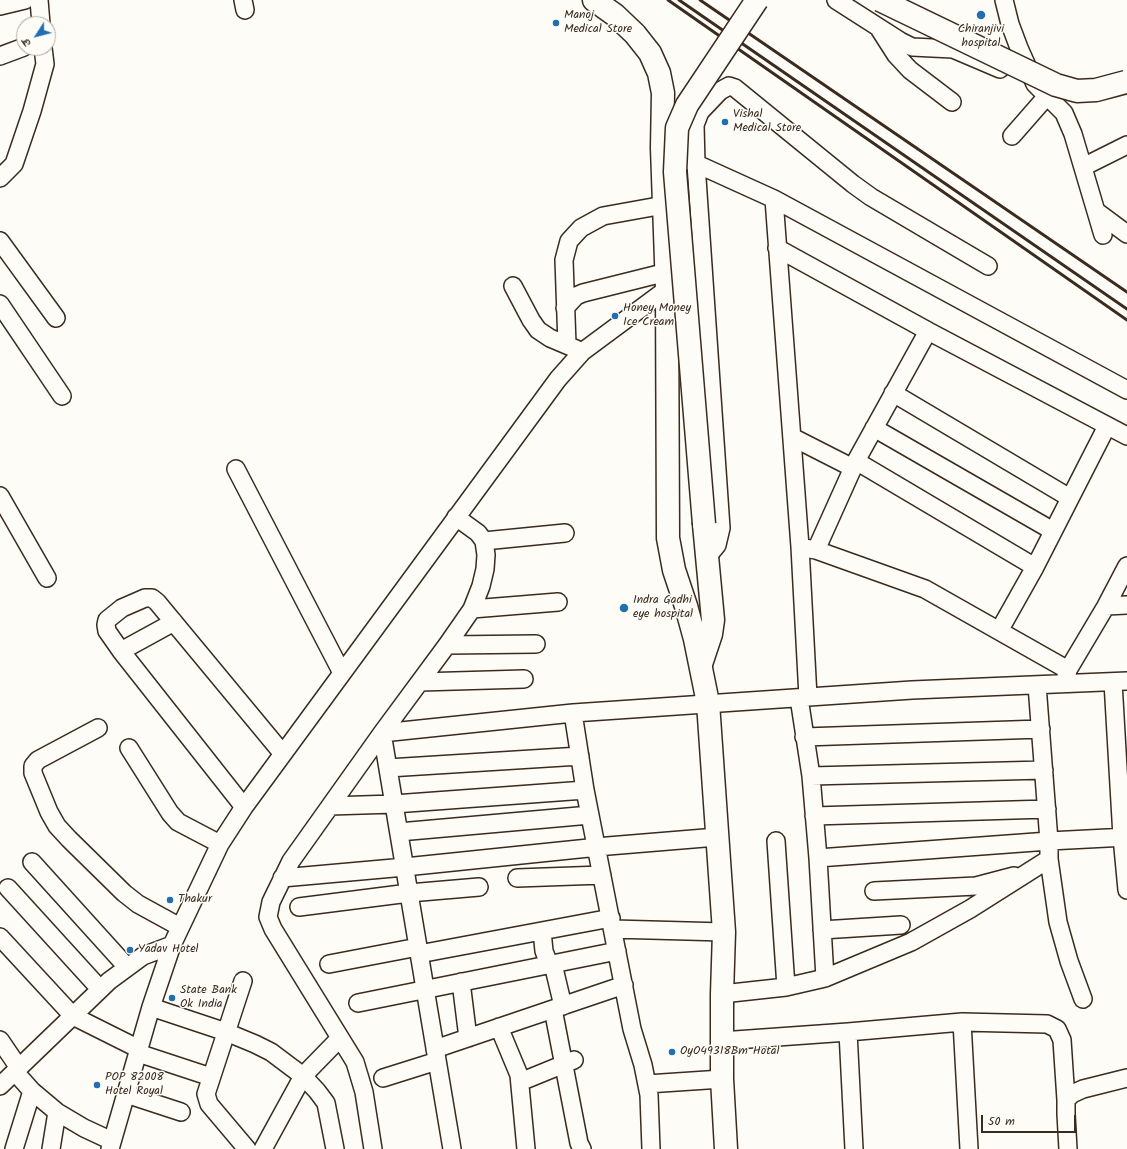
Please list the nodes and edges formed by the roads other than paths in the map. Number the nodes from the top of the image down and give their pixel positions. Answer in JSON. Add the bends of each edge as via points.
{"nodes":[{"id":1,"x":25,"y":0,"type":"edge"},
{"id":2,"x":39,"y":0,"type":"edge"},
{"id":3,"x":594,"y":0,"type":"edge"},
{"id":4,"x":757,"y":0,"type":"edge"},
{"id":5,"x":836,"y":0,"type":"edge"},
{"id":6,"x":880,"y":0,"type":"edge"},
{"id":7,"x":1004,"y":0,"type":"edge"},
{"id":8,"x":0,"y":6,"type":"edge"},
{"id":9,"x":40,"y":16,"type":"edge"},
{"id":10,"x":879,"y":27,"type":"junction"},
{"id":11,"x":16,"y":50,"type":"edge"},
{"id":12,"x":0,"y":56,"type":"edge"},
{"id":13,"x":44,"y":56,"type":"edge"},
{"id":14,"x":1126,"y":81,"type":"edge"},
{"id":15,"x":1041,"y":90,"type":"junction"},
{"id":16,"x":952,"y":102,"type":"dead end"},
{"id":17,"x":1012,"y":136,"type":"dead end"},
{"id":18,"x":1127,"y":145,"type":"edge"},
{"id":19,"x":662,"y":148,"type":"junction"},
{"id":20,"x":696,"y":164,"type":"junction"},
{"id":21,"x":1083,"y":167,"type":"junction"},
{"id":22,"x":0,"y":178,"type":"edge"},
{"id":23,"x":774,"y":199,"type":"junction"},
{"id":24,"x":664,"y":205,"type":"junction"},
{"id":25,"x":1096,"y":211,"type":"junction"},
{"id":26,"x":1127,"y":234,"type":"edge"},
{"id":27,"x":1103,"y":235,"type":"dead end"},
{"id":28,"x":0,"y":241,"type":"edge"},
{"id":29,"x":777,"y":248,"type":"junction"},
{"id":30,"x":988,"y":266,"type":"dead end"},
{"id":31,"x":667,"y":280,"type":"junction"},
{"id":32,"x":513,"y":286,"type":"dead end"},
{"id":33,"x":0,"y":304,"type":"edge"},
{"id":34,"x":565,"y":308,"type":"junction"},
{"id":35,"x":56,"y":318,"type":"dead end"},
{"id":36,"x":928,"y":331,"type":"junction"},
{"id":37,"x":574,"y":348,"type":"junction"},
{"id":38,"x":1127,"y":390,"type":"edge"},
{"id":39,"x":893,"y":393,"type":"junction"},
{"id":40,"x":62,"y":396,"type":"dead end"},
{"id":41,"x":1107,"y":426,"type":"junction"},
{"id":42,"x":874,"y":428,"type":"junction"},
{"id":43,"x":1127,"y":436,"type":"edge"},
{"id":44,"x":792,"y":437,"type":"junction"},
{"id":45,"x":855,"y":465,"type":"junction"},
{"id":46,"x":236,"y":469,"type":"dead end"},
{"id":47,"x":0,"y":496,"type":"edge"},
{"id":48,"x":1070,"y":498,"type":"junction"},
{"id":49,"x":456,"y":517,"type":"junction"},
{"id":50,"x":1053,"y":531,"type":"junction"},
{"id":51,"x":565,"y":533,"type":"dead end"},
{"id":52,"x":484,"y":541,"type":"junction"},
{"id":53,"x":808,"y":549,"type":"junction"},
{"id":54,"x":707,"y":557,"type":"junction"},
{"id":55,"x":1127,"y":566,"type":"edge"},
{"id":56,"x":1035,"y":567,"type":"junction"},
{"id":57,"x":47,"y":578,"type":"dead end"},
{"id":58,"x":558,"y":602,"type":"dead end"},
{"id":59,"x":1127,"y":605,"type":"edge"},
{"id":60,"x":1106,"y":606,"type":"junction"},
{"id":61,"x":472,"y":609,"type":"junction"},
{"id":62,"x":174,"y":622,"type":"junction"},
{"id":63,"x":999,"y":631,"type":"junction"},
{"id":64,"x":536,"y":644,"type":"dead end"},
{"id":65,"x":448,"y":645,"type":"junction"},
{"id":66,"x":121,"y":651,"type":"junction"},
{"id":67,"x":701,"y":664,"type":"junction"},
{"id":68,"x":342,"y":673,"type":"junction"},
{"id":69,"x":1066,"y":677,"type":"junction"},
{"id":70,"x":524,"y":679,"type":"dead end"},
{"id":71,"x":420,"y":682,"type":"junction"},
{"id":72,"x":1120,"y":682,"type":"edge"},
{"id":73,"x":1037,"y":685,"type":"junction"},
{"id":74,"x":803,"y":697,"type":"junction"},
{"id":75,"x":708,"y":703,"type":"junction"},
{"id":76,"x":573,"y":713,"type":"junction"},
{"id":77,"x":98,"y":728,"type":"dead end"},
{"id":78,"x":1041,"y":729,"type":"junction"},
{"id":79,"x":382,"y":733,"type":"junction"},
{"id":80,"x":804,"y":737,"type":"junction"},
{"id":81,"x":129,"y":748,"type":"dead end"},
{"id":82,"x":283,"y":754,"type":"junction"},
{"id":83,"x":580,"y":756,"type":"junction"},
{"id":84,"x":388,"y":768,"type":"junction"},
{"id":85,"x":1044,"y":770,"type":"junction"},
{"id":86,"x":811,"y":776,"type":"junction"},
{"id":87,"x":585,"y":790,"type":"junction"},
{"id":88,"x":394,"y":804,"type":"junction"},
{"id":89,"x":330,"y":806,"type":"junction"},
{"id":90,"x":244,"y":807,"type":"junction"},
{"id":91,"x":1046,"y":809,"type":"junction"},
{"id":92,"x":590,"y":815,"type":"junction"},
{"id":93,"x":814,"y":816,"type":"junction"},
{"id":94,"x":399,"y":832,"type":"junction"},
{"id":95,"x":718,"y":837,"type":"junction"},
{"id":96,"x":1124,"y":837,"type":"edge"},
{"id":97,"x":776,"y":841,"type":"dead end"},
{"id":98,"x":1049,"y":841,"type":"junction"},
{"id":99,"x":220,"y":844,"type":"junction"},
{"id":100,"x":596,"y":847,"type":"junction"},
{"id":101,"x":818,"y":858,"type":"junction"},
{"id":102,"x":1049,"y":859,"type":"junction"},
{"id":103,"x":32,"y":862,"type":"dead end"},
{"id":104,"x":405,"y":867,"type":"junction"},
{"id":105,"x":1029,"y":872,"type":"junction"},
{"id":106,"x":602,"y":875,"type":"junction"},
{"id":107,"x":282,"y":878,"type":"junction"},
{"id":108,"x":517,"y":878,"type":"dead end"},
{"id":109,"x":479,"y":887,"type":"dead end"},
{"id":110,"x":8,"y":888,"type":"dead end"},
{"id":111,"x":1127,"y":890,"type":"edge"},
{"id":112,"x":874,"y":891,"type":"dead end"},
{"id":113,"x":409,"y":893,"type":"junction"},
{"id":114,"x":299,"y":907,"type":"dead end"},
{"id":115,"x":612,"y":923,"type":"junction"},
{"id":116,"x":901,"y":925,"type":"dead end"},
{"id":117,"x":180,"y":926,"type":"junction"},
{"id":118,"x":822,"y":930,"type":"junction"},
{"id":119,"x":542,"y":931,"type":"junction"},
{"id":120,"x":724,"y":932,"type":"junction"},
{"id":121,"x":0,"y":937,"type":"edge"},
{"id":122,"x":172,"y":945,"type":"junction"},
{"id":123,"x":419,"y":951,"type":"junction"},
{"id":124,"x":617,"y":951,"type":"junction"},
{"id":125,"x":329,"y":964,"type":"dead end"},
{"id":126,"x":553,"y":964,"type":"junction"},
{"id":127,"x":127,"y":968,"type":"junction"},
{"id":128,"x":825,"y":978,"type":"junction"},
{"id":129,"x":243,"y":981,"type":"dead end"},
{"id":130,"x":461,"y":982,"type":"junction"},
{"id":131,"x":624,"y":985,"type":"junction"},
{"id":132,"x":786,"y":986,"type":"junction"},
{"id":133,"x":100,"y":989,"type":"junction"},
{"id":134,"x":425,"y":990,"type":"junction"},
{"id":135,"x":722,"y":994,"type":"junction"},
{"id":136,"x":1083,"y":999,"type":"dead end"},
{"id":137,"x":358,"y":1004,"type":"dead end"},
{"id":138,"x":151,"y":1007,"type":"junction"},
{"id":139,"x":558,"y":1007,"type":"junction"},
{"id":140,"x":73,"y":1016,"type":"junction"},
{"id":141,"x":962,"y":1022,"type":"junction"},
{"id":142,"x":499,"y":1027,"type":"junction"},
{"id":143,"x":226,"y":1032,"type":"junction"},
{"id":144,"x":848,"y":1032,"type":"junction"},
{"id":145,"x":340,"y":1038,"type":"junction"},
{"id":146,"x":468,"y":1038,"type":"junction"},
{"id":147,"x":0,"y":1040,"type":"edge"},
{"id":148,"x":721,"y":1041,"type":"junction"},
{"id":149,"x":138,"y":1051,"type":"junction"},
{"id":150,"x":436,"y":1055,"type":"junction"},
{"id":151,"x":569,"y":1062,"type":"junction"},
{"id":152,"x":17,"y":1070,"type":"junction"},
{"id":153,"x":303,"y":1076,"type":"junction"},
{"id":154,"x":212,"y":1077,"type":"junction"},
{"id":155,"x":383,"y":1078,"type":"dead end"},
{"id":156,"x":1127,"y":1078,"type":"edge"},
{"id":157,"x":722,"y":1079,"type":"junction"},
{"id":158,"x":520,"y":1082,"type":"junction"},
{"id":159,"x":647,"y":1084,"type":"junction"},
{"id":160,"x":0,"y":1086,"type":"edge"},
{"id":161,"x":32,"y":1092,"type":"junction"},
{"id":162,"x":126,"y":1094,"type":"junction"},
{"id":163,"x":1066,"y":1100,"type":"junction"},
{"id":164,"x":57,"y":1112,"type":"junction"},
{"id":165,"x":181,"y":1112,"type":"dead end"},
{"id":166,"x":111,"y":1145,"type":"edge"},
{"id":167,"x":14,"y":1149,"type":"edge"},
{"id":168,"x":51,"y":1149,"type":"edge"},
{"id":169,"x":247,"y":1149,"type":"edge"},
{"id":170,"x":263,"y":1149,"type":"edge"},
{"id":171,"x":335,"y":1149,"type":"edge"},
{"id":172,"x":373,"y":1149,"type":"edge"},
{"id":173,"x":452,"y":1149,"type":"edge"},
{"id":174,"x":526,"y":1149,"type":"edge"},
{"id":175,"x":582,"y":1149,"type":"edge"},
{"id":176,"x":651,"y":1149,"type":"edge"},
{"id":177,"x":726,"y":1149,"type":"edge"},
{"id":178,"x":854,"y":1149,"type":"edge"},
{"id":179,"x":969,"y":1149,"type":"edge"},
{"id":180,"x":1068,"y":1149,"type":"edge"}],
"edges":[{"from":1,"to":8,"type":"street"},
{"from":2,"to":9,"type":"street"},
{"from":3,"to":19,"type":"main road","via":[[615,15],[650,53],[659,73],[663,93]]},
{"from":4,"to":54,"type":"main road","bridge":true,"via":[[687,105],[677,128],[675,172]]},
{"from":5,"to":10,"type":"street"},
{"from":6,"to":14,"type":"main road","bridge":true,"via":[[1056,85],[1077,91],[1096,90]]},
{"from":7,"to":15,"type":"street","via":[[1019,48]]},
{"from":10,"to":15,"type":"street","via":[[912,47],[953,49]]},
{"from":10,"to":16,"type":"street","via":[[896,55],[910,70]]},
{"from":11,"to":12,"type":"street"},
{"from":13,"to":22,"type":"street","via":[[45,64],[32,111],[14,164]]},
{"from":15,"to":17,"type":"street"},
{"from":15,"to":21,"type":"street","via":[[1064,113],[1074,134]]},
{"from":18,"to":21,"type":"street"},
{"from":19,"to":20,"type":"street"},
{"from":19,"to":24,"type":"main road"},
{"from":20,"to":23,"type":"street"},
{"from":20,"to":30,"type":"street","via":[[695,125],[700,112],[720,91],[728,86],[735,88],[871,197]]},
{"from":20,"to":54,"type":"street","via":[[721,528],[717,545]]},
{"from":21,"to":25,"type":"street"},
{"from":23,"to":29,"type":"street"},
{"from":23,"to":38,"type":"street"},
{"from":24,"to":31,"type":"main road"},
{"from":24,"to":34,"type":"street","via":[[603,216],[581,228],[569,241],[564,260]]},
{"from":25,"to":26,"type":"street"},
{"from":25,"to":27,"type":"street"},
{"from":28,"to":35,"type":"street"},
{"from":29,"to":36,"type":"street"},
{"from":29,"to":44,"type":"street"},
{"from":31,"to":34,"type":"street","via":[[583,293],[576,296]]},
{"from":31,"to":37,"type":"street"},
{"from":31,"to":67,"type":"main road","via":[[668,538],[674,570]]},
{"from":32,"to":37,"type":"street","via":[[538,330]]},
{"from":33,"to":40,"type":"street"},
{"from":34,"to":37,"type":"street"},
{"from":36,"to":39,"type":"street"},
{"from":36,"to":41,"type":"street"},
{"from":37,"to":49,"type":"street","via":[[558,379]]},
{"from":39,"to":42,"type":"street"},
{"from":39,"to":48,"type":"street"},
{"from":41,"to":43,"type":"street"},
{"from":41,"to":48,"type":"street"},
{"from":42,"to":45,"type":"street"},
{"from":42,"to":50,"type":"street"},
{"from":44,"to":45,"type":"street"},
{"from":44,"to":53,"type":"street"},
{"from":45,"to":53,"type":"street"},
{"from":45,"to":56,"type":"street"},
{"from":46,"to":68,"type":"street"},
{"from":47,"to":57,"type":"street"},
{"from":48,"to":50,"type":"street"},
{"from":49,"to":52,"type":"street","via":[[478,533]]},
{"from":49,"to":68,"type":"street"},
{"from":50,"to":56,"type":"street"},
{"from":51,"to":52,"type":"street"},
{"from":52,"to":61,"type":"street","via":[[485,569]]},
{"from":53,"to":63,"type":"street","via":[[925,589]]},
{"from":53,"to":74,"type":"street"},
{"from":54,"to":67,"type":"main road","via":[[713,620]]},
{"from":55,"to":60,"type":"street"},
{"from":56,"to":63,"type":"street"},
{"from":58,"to":61,"type":"street"},
{"from":59,"to":60,"type":"street"},
{"from":60,"to":69,"type":"street"},
{"from":61,"to":65,"type":"street"},
{"from":62,"to":66,"type":"street"},
{"from":62,"to":66,"type":"street","via":[[152,598],[145,598],[122,608],[107,620],[106,625],[107,631]]},
{"from":62,"to":82,"type":"street"},
{"from":63,"to":69,"type":"street"},
{"from":64,"to":65,"type":"street"},
{"from":65,"to":71,"type":"street"},
{"from":66,"to":90,"type":"street"},
{"from":67,"to":75,"type":"main road"},
{"from":68,"to":82,"type":"street"},
{"from":69,"to":72,"type":"street"},
{"from":69,"to":73,"type":"street"},
{"from":70,"to":71,"type":"street"},
{"from":71,"to":79,"type":"street"},
{"from":72,"to":96,"type":"street"},
{"from":73,"to":74,"type":"street"},
{"from":73,"to":78,"type":"street"},
{"from":74,"to":75,"type":"street"},
{"from":74,"to":80,"type":"street"},
{"from":75,"to":76,"type":"street"},
{"from":75,"to":95,"type":"main road"},
{"from":76,"to":79,"type":"street"},
{"from":76,"to":83,"type":"street"},
{"from":77,"to":117,"type":"street","via":[[38,760],[33,766],[33,773],[48,812],[69,839],[124,893],[138,904]]},
{"from":78,"to":80,"type":"street"},
{"from":78,"to":85,"type":"street"},
{"from":79,"to":84,"type":"street"},
{"from":79,"to":89,"type":"street"},
{"from":80,"to":86,"type":"street"},
{"from":81,"to":99,"type":"street","via":[[178,822]]},
{"from":82,"to":90,"type":"street"},
{"from":83,"to":84,"type":"street"},
{"from":83,"to":87,"type":"street"},
{"from":84,"to":88,"type":"street"},
{"from":85,"to":86,"type":"street"},
{"from":85,"to":91,"type":"street"},
{"from":86,"to":93,"type":"street"},
{"from":87,"to":88,"type":"street"},
{"from":87,"to":92,"type":"street"},
{"from":88,"to":89,"type":"street"},
{"from":88,"to":94,"type":"street"},
{"from":89,"to":107,"type":"street"},
{"from":90,"to":99,"type":"street"},
{"from":91,"to":93,"type":"street"},
{"from":91,"to":98,"type":"street"},
{"from":92,"to":94,"type":"street"},
{"from":92,"to":100,"type":"street"},
{"from":93,"to":101,"type":"street"},
{"from":94,"to":104,"type":"street"},
{"from":95,"to":100,"type":"street"},
{"from":95,"to":120,"type":"main road"},
{"from":96,"to":98,"type":"street"},
{"from":96,"to":111,"type":"street"},
{"from":97,"to":132,"type":"street"},
{"from":98,"to":101,"type":"street"},
{"from":98,"to":102,"type":"street"},
{"from":99,"to":117,"type":"street"},
{"from":100,"to":104,"type":"street"},
{"from":100,"to":106,"type":"street"},
{"from":101,"to":118,"type":"street"},
{"from":102,"to":105,"type":"street"},
{"from":102,"to":136,"type":"street","via":[[1058,922]]},
{"from":103,"to":127,"type":"street"},
{"from":104,"to":107,"type":"street"},
{"from":104,"to":113,"type":"street"},
{"from":105,"to":112,"type":"street","via":[[976,886]]},
{"from":105,"to":128,"type":"street","via":[[911,942]]},
{"from":106,"to":108,"type":"street"},
{"from":106,"to":115,"type":"street"},
{"from":107,"to":145,"type":"street","via":[[271,902],[268,917],[273,930]]},
{"from":109,"to":113,"type":"street"},
{"from":110,"to":133,"type":"street"},
{"from":113,"to":114,"type":"street"},
{"from":113,"to":123,"type":"street"},
{"from":115,"to":119,"type":"street"},
{"from":115,"to":120,"type":"street"},
{"from":115,"to":124,"type":"street"},
{"from":116,"to":118,"type":"street"},
{"from":117,"to":122,"type":"street"},
{"from":118,"to":128,"type":"street"},
{"from":119,"to":123,"type":"street"},
{"from":119,"to":126,"type":"street","via":[[544,951],[549,964]]},
{"from":120,"to":135,"type":"main road"},
{"from":121,"to":140,"type":"street"},
{"from":122,"to":127,"type":"street","via":[[143,956]]},
{"from":122,"to":138,"type":"street"},
{"from":123,"to":125,"type":"street"},
{"from":123,"to":134,"type":"street"},
{"from":124,"to":126,"type":"street"},
{"from":124,"to":131,"type":"street"},
{"from":126,"to":130,"type":"street"},
{"from":126,"to":139,"type":"street"},
{"from":127,"to":133,"type":"street"},
{"from":128,"to":132,"type":"street"},
{"from":129,"to":143,"type":"street"},
{"from":130,"to":134,"type":"street"},
{"from":130,"to":146,"type":"street"},
{"from":131,"to":139,"type":"street"},
{"from":131,"to":159,"type":"street"},
{"from":132,"to":135,"type":"street"},
{"from":133,"to":140,"type":"street"},
{"from":134,"to":137,"type":"street"},
{"from":134,"to":150,"type":"street"},
{"from":135,"to":148,"type":"main road"},
{"from":138,"to":143,"type":"street"},
{"from":138,"to":149,"type":"street"},
{"from":139,"to":142,"type":"street"},
{"from":139,"to":151,"type":"street"},
{"from":140,"to":149,"type":"street"},
{"from":140,"to":152,"type":"street"},
{"from":141,"to":144,"type":"street"},
{"from":141,"to":163,"type":"street","via":[[1047,1024],[1057,1029],[1062,1040]]},
{"from":141,"to":179,"type":"street"},
{"from":142,"to":146,"type":"street"},
{"from":142,"to":158,"type":"street"},
{"from":143,"to":153,"type":"street","via":[[271,1052]]},
{"from":143,"to":154,"type":"street"},
{"from":144,"to":148,"type":"street"},
{"from":144,"to":178,"type":"street"},
{"from":145,"to":153,"type":"street"},
{"from":145,"to":172,"type":"street","via":[[355,1062],[364,1092]]},
{"from":146,"to":150,"type":"street"},
{"from":147,"to":152,"type":"street"},
{"from":148,"to":157,"type":"main road"},
{"from":149,"to":154,"type":"street"},
{"from":149,"to":162,"type":"street"},
{"from":150,"to":155,"type":"street"},
{"from":150,"to":173,"type":"street"},
{"from":151,"to":158,"type":"street"},
{"from":151,"to":175,"type":"street","via":[[579,1143]]},
{"from":152,"to":160,"type":"street"},
{"from":152,"to":161,"type":"street"},
{"from":153,"to":170,"type":"street"},
{"from":153,"to":171,"type":"street","via":[[326,1103]]},
{"from":154,"to":169,"type":"street","via":[[206,1094],[209,1104]]},
{"from":156,"to":163,"type":"street","via":[[1083,1089]]},
{"from":157,"to":159,"type":"street"},
{"from":157,"to":177,"type":"main road"},
{"from":158,"to":174,"type":"street"},
{"from":159,"to":176,"type":"street"},
{"from":161,"to":164,"type":"street"},
{"from":161,"to":167,"type":"street"},
{"from":162,"to":165,"type":"street"},
{"from":162,"to":166,"type":"street"},
{"from":163,"to":180,"type":"street"},
{"from":164,"to":166,"type":"street"},
{"from":164,"to":168,"type":"street"}]}
